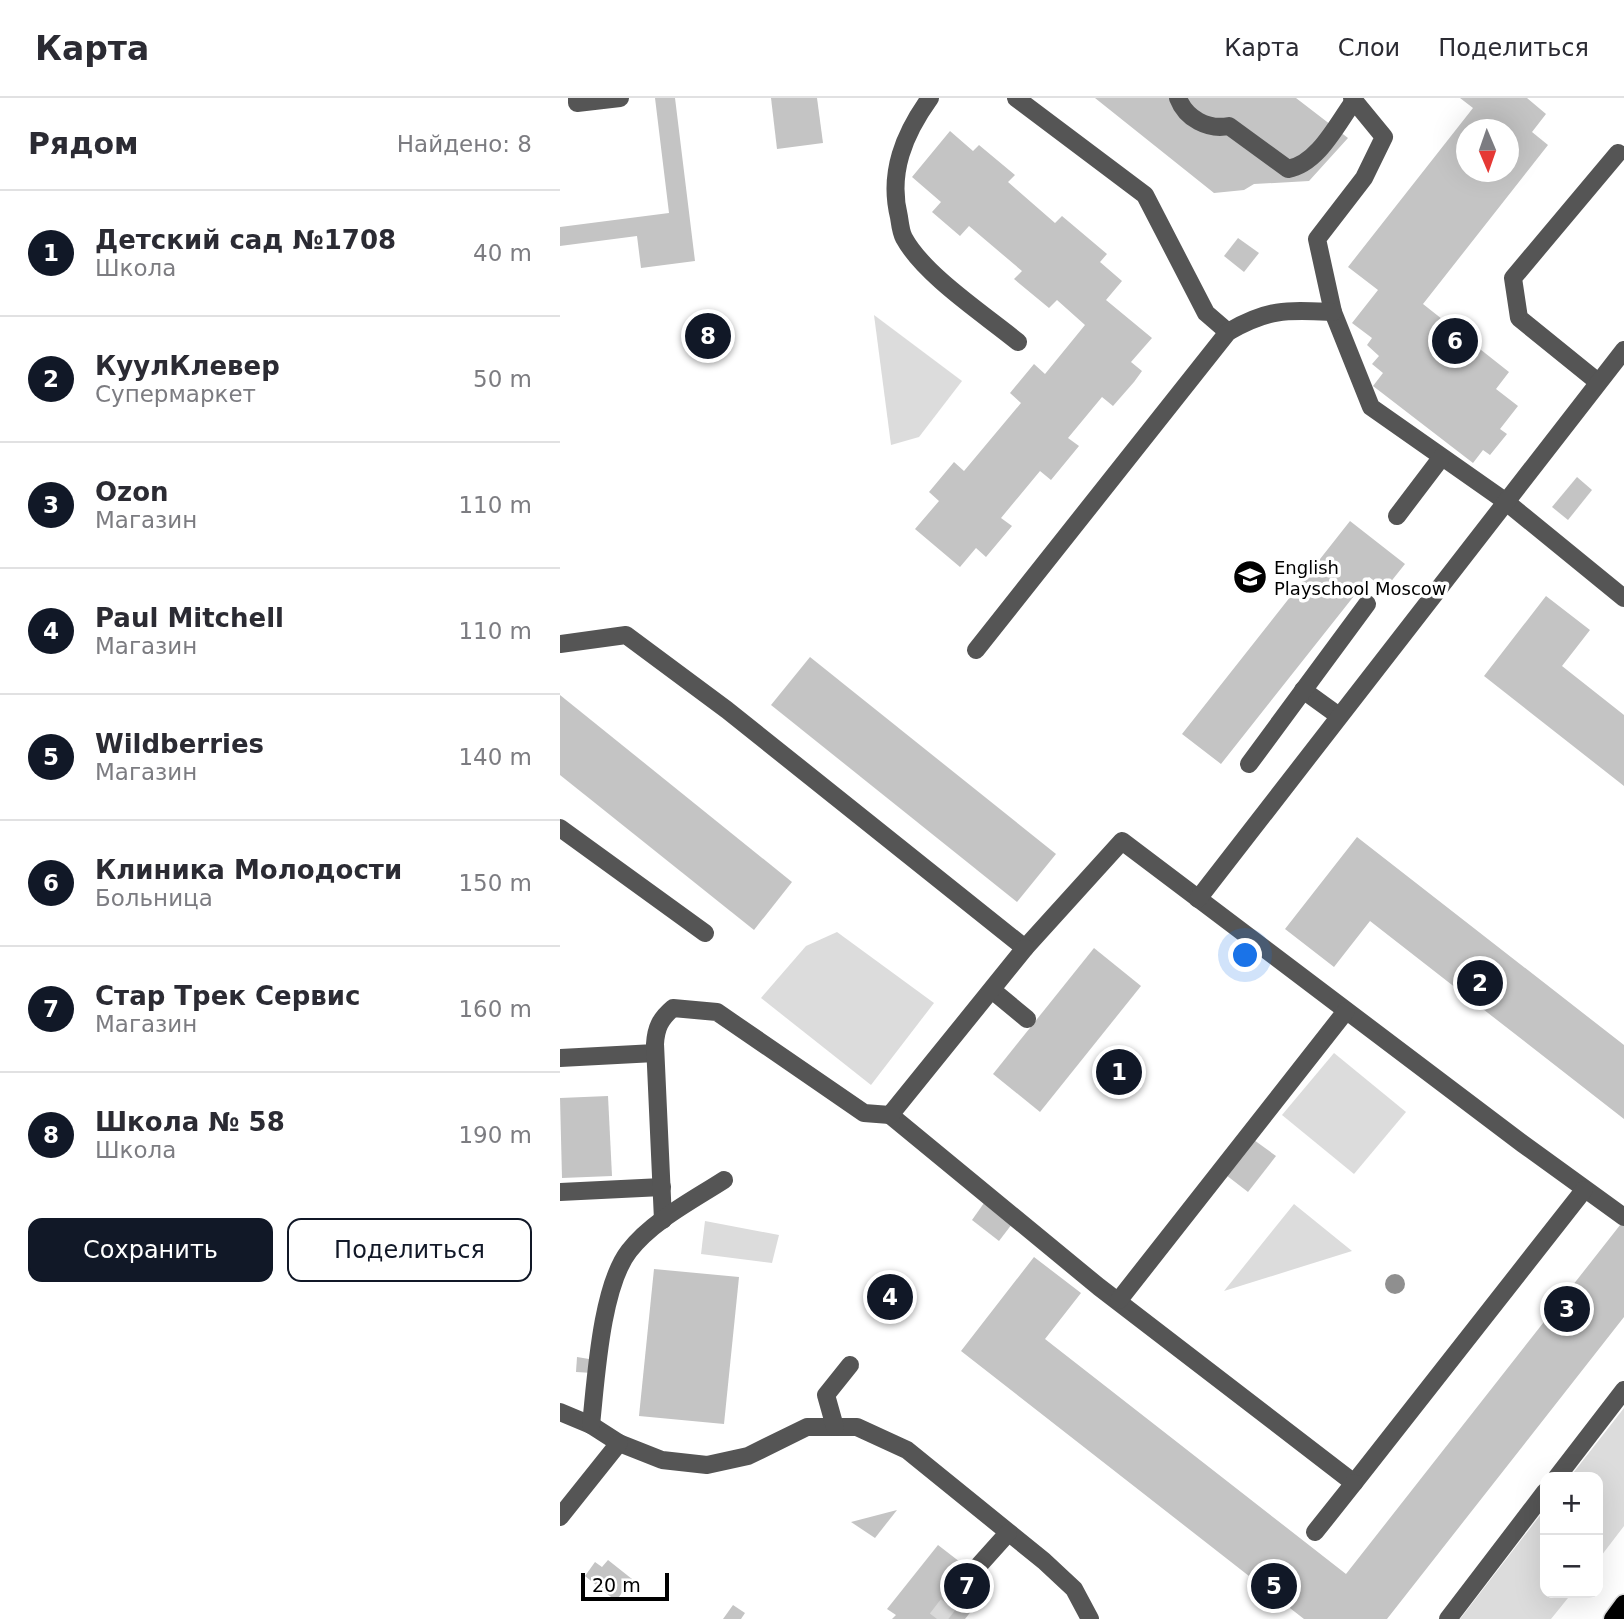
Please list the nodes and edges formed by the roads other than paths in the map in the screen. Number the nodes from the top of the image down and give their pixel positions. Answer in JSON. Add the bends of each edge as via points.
{"nodes":[{"id":1,"x":577,"y":98,"type":"edge"},
{"id":2,"x":620,"y":98,"type":"edge"},
{"id":3,"x":930,"y":98,"type":"edge"},
{"id":4,"x":1016,"y":98,"type":"edge"},
{"id":5,"x":1178,"y":98,"type":"edge"},
{"id":6,"x":1353,"y":100,"type":"edge"},
{"id":7,"x":1618,"y":153,"type":"dead end"},
{"id":8,"x":1333,"y":312,"type":"junction"},
{"id":9,"x":1228,"y":332,"type":"junction"},
{"id":10,"x":1018,"y":342,"type":"dead end"},
{"id":11,"x":1624,"y":350,"type":"edge"},
{"id":12,"x":1598,"y":382,"type":"junction"},
{"id":13,"x":1441,"y":457,"type":"junction"},
{"id":14,"x":1505,"y":501,"type":"junction"},
{"id":15,"x":1397,"y":516,"type":"dead end"},
{"id":16,"x":1624,"y":598,"type":"edge"},
{"id":17,"x":1367,"y":604,"type":"dead end"},
{"id":18,"x":560,"y":645,"type":"edge"},
{"id":19,"x":976,"y":650,"type":"dead end"},
{"id":20,"x":1303,"y":690,"type":"junction"},
{"id":21,"x":1339,"y":716,"type":"junction"},
{"id":22,"x":1249,"y":764,"type":"dead end"},
{"id":23,"x":560,"y":828,"type":"edge"},
{"id":24,"x":1198,"y":899,"type":"junction"},
{"id":25,"x":705,"y":933,"type":"dead end"},
{"id":26,"x":1025,"y":948,"type":"junction"},
{"id":27,"x":992,"y":990,"type":"junction"},
{"id":28,"x":1346,"y":1011,"type":"junction"},
{"id":29,"x":1027,"y":1019,"type":"dead end"},
{"id":30,"x":655,"y":1053,"type":"junction"},
{"id":31,"x":560,"y":1058,"type":"edge"},
{"id":32,"x":891,"y":1115,"type":"junction"},
{"id":33,"x":724,"y":1180,"type":"dead end"},
{"id":34,"x":662,"y":1187,"type":"junction"},
{"id":35,"x":1584,"y":1190,"type":"junction"},
{"id":36,"x":560,"y":1192,"type":"edge"},
{"id":37,"x":1624,"y":1217,"type":"edge"},
{"id":38,"x":663,"y":1220,"type":"junction"},
{"id":39,"x":1119,"y":1300,"type":"junction"},
{"id":40,"x":850,"y":1365,"type":"dead end"},
{"id":41,"x":1624,"y":1390,"type":"edge"},
{"id":42,"x":560,"y":1412,"type":"edge"},
{"id":43,"x":591,"y":1425,"type":"junction"},
{"id":44,"x":835,"y":1427,"type":"junction"},
{"id":45,"x":619,"y":1443,"type":"junction"},
{"id":46,"x":1561,"y":1472,"type":"edge"},
{"id":47,"x":1354,"y":1483,"type":"junction"},
{"id":48,"x":1540,"y":1499,"type":"edge"},
{"id":49,"x":560,"y":1517,"type":"edge"},
{"id":50,"x":1315,"y":1532,"type":"dead end"},
{"id":51,"x":1008,"y":1533,"type":"junction"},
{"id":52,"x":973,"y":1572,"type":"tunnel mouth"},
{"id":53,"x":1624,"y":1604,"type":"edge"},
{"id":54,"x":1090,"y":1619,"type":"edge"},
{"id":55,"x":1448,"y":1619,"type":"edge"},
{"id":56,"x":1613,"y":1619,"type":"edge"}],
"edges":[{"from":1,"to":2,"type":"street","via":[[578,103]]},
{"from":3,"to":10,"type":"street","via":[[915,118],[898,159],[894,198],[903,238],[936,276]]},
{"from":4,"to":9,"type":"street","via":[[1145,195],[1206,313]]},
{"from":5,"to":6,"type":"street","via":[[1198,122],[1216,128],[1229,126],[1288,169],[1301,167],[1312,157]]},
{"from":6,"to":8,"type":"street","via":[[1384,137],[1364,178],[1317,239]]},
{"from":7,"to":12,"type":"street","via":[[1513,278],[1519,318]]},
{"from":8,"to":9,"type":"street","via":[[1284,310],[1255,316]]},
{"from":8,"to":13,"type":"street","via":[[1371,407]]},
{"from":9,"to":19,"type":"street"},
{"from":11,"to":12,"type":"street"},
{"from":12,"to":14,"type":"street"},
{"from":13,"to":14,"type":"street"},
{"from":13,"to":15,"type":"street"},
{"from":14,"to":16,"type":"street"},
{"from":14,"to":21,"type":"street"},
{"from":17,"to":20,"type":"street"},
{"from":18,"to":26,"type":"street","via":[[626,635]]},
{"from":20,"to":21,"type":"street"},
{"from":20,"to":22,"type":"street"},
{"from":21,"to":24,"type":"street"},
{"from":23,"to":25,"type":"street"},
{"from":24,"to":26,"type":"street","via":[[1122,841]]},
{"from":24,"to":28,"type":"street"},
{"from":26,"to":27,"type":"street"},
{"from":27,"to":29,"type":"street"},
{"from":27,"to":32,"type":"street"},
{"from":28,"to":35,"type":"street"},
{"from":28,"to":39,"type":"street"},
{"from":30,"to":31,"type":"street"},
{"from":30,"to":32,"type":"street","via":[[656,1030],[673,1008],[717,1012],[864,1112]]},
{"from":30,"to":34,"type":"street"},
{"from":32,"to":39,"type":"street"},
{"from":33,"to":38,"type":"street"},
{"from":34,"to":36,"type":"street"},
{"from":34,"to":38,"type":"street"},
{"from":35,"to":37,"type":"street"},
{"from":35,"to":47,"type":"street"},
{"from":38,"to":43,"type":"street","via":[[629,1251],[615,1278],[601,1342]]},
{"from":39,"to":47,"type":"street"},
{"from":40,"to":44,"type":"street","via":[[826,1395]]},
{"from":41,"to":46,"type":"street"},
{"from":42,"to":43,"type":"street"},
{"from":43,"to":45,"type":"street"},
{"from":44,"to":45,"type":"street","via":[[807,1427],[748,1456],[707,1465],[662,1460]]},
{"from":44,"to":51,"type":"street","via":[[858,1427],[907,1450]]},
{"from":45,"to":49,"type":"street"},
{"from":47,"to":50,"type":"street"},
{"from":48,"to":55,"type":"street"},
{"from":51,"to":52,"type":"street"},
{"from":51,"to":54,"type":"street","via":[[1074,1589]]},
{"from":53,"to":56,"type":"main road"}]}
